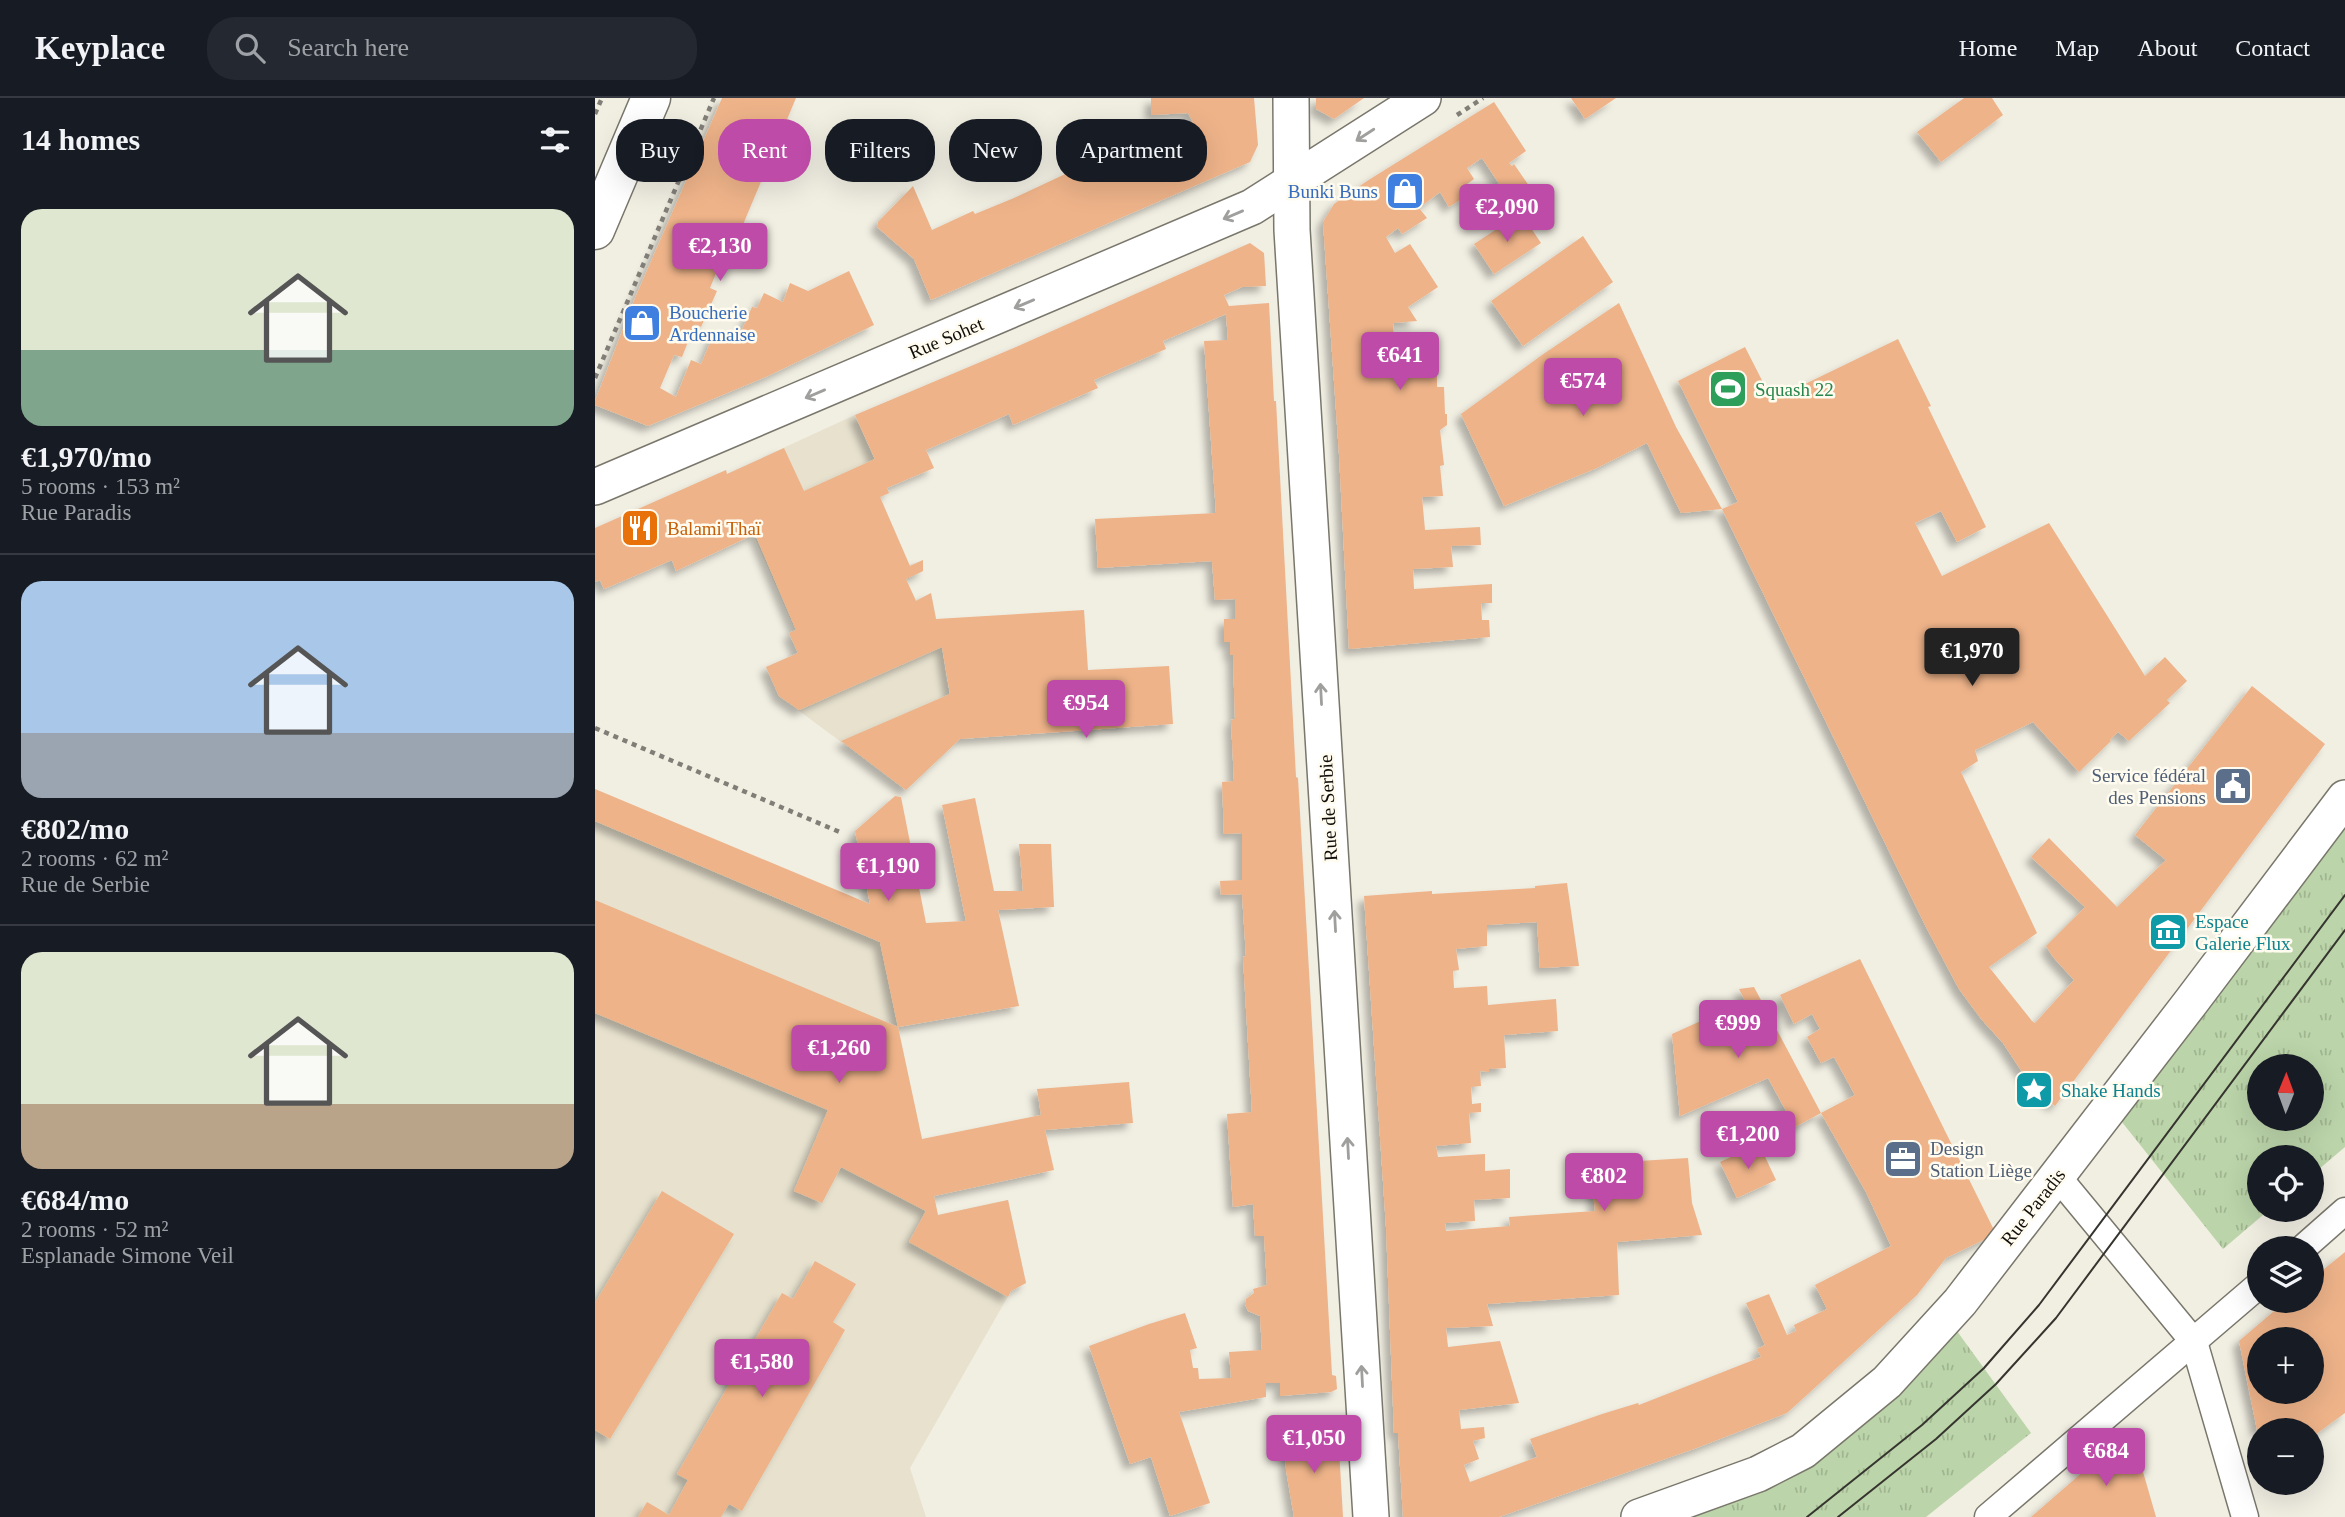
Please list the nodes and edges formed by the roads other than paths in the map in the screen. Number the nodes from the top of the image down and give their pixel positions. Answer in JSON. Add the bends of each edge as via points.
{"nodes":[{"id":1,"x":651,"y":98,"type":"edge"},
{"id":2,"x":1291,"y":98,"type":"edge"},
{"id":3,"x":1423,"y":98,"type":"edge"},
{"id":4,"x":1292,"y":181,"type":"junction"},
{"id":5,"x":595,"y":230,"type":"edge"},
{"id":6,"x":595,"y":487,"type":"edge"},
{"id":7,"x":2345,"y":798,"type":"edge"},
{"id":8,"x":2057,"y":1176,"type":"junction"},
{"id":9,"x":2345,"y":1211,"type":"edge"},
{"id":10,"x":2317,"y":1236,"type":"edge"},
{"id":11,"x":2247,"y":1296,"type":"edge"},
{"id":12,"x":2194,"y":1342,"type":"junction"},
{"id":13,"x":1371,"y":1517,"type":"edge"},
{"id":14,"x":1639,"y":1517,"type":"edge"},
{"id":15,"x":1988,"y":1517,"type":"edge"},
{"id":16,"x":2245,"y":1517,"type":"edge"}],
"edges":[{"from":1,"to":5,"type":"street"},
{"from":2,"to":4,"type":"street","name":"Rue de Serbie"},
{"from":3,"to":4,"type":"street","name":"Rue Sohet","one_way":true},
{"from":4,"to":6,"type":"street","name":"Rue Sohet","one_way":true,"via":[[1252,207]]},
{"from":13,"to":4,"type":"street","name":"Rue de Serbie","one_way":true},
{"from":7,"to":8,"type":"street","name":"Rue Paradis"},
{"from":8,"to":12,"type":"street"},
{"from":8,"to":14,"type":"street","name":"Rue Paradis","via":[[1960,1302],[1887,1382],[1803,1451],[1758,1475]]},
{"from":9,"to":10,"type":"street"},
{"from":11,"to":12,"type":"street"},
{"from":12,"to":15,"type":"street"},
{"from":12,"to":16,"type":"street"}]}
